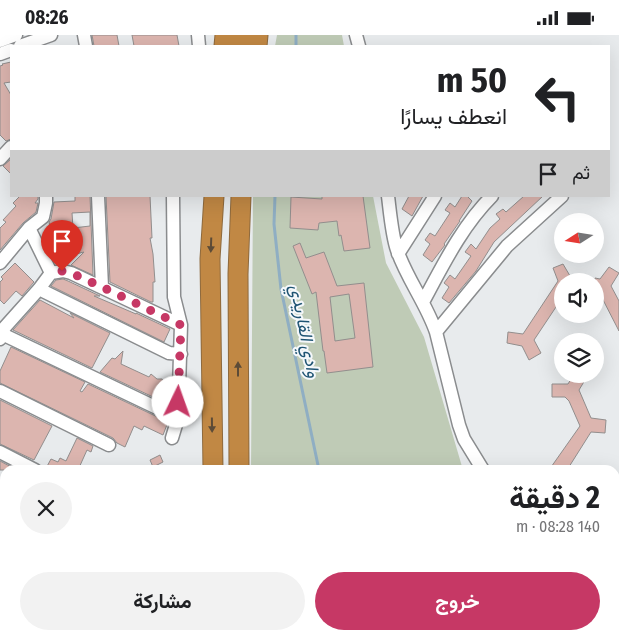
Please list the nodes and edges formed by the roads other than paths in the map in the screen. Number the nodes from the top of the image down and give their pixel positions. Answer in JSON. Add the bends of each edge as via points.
{"nodes":[{"id":1,"x":16,"y":35,"type":"edge"},
{"id":2,"x":51,"y":35,"type":"edge"},
{"id":3,"x":0,"y":41,"type":"edge"},
{"id":4,"x":23,"y":45,"type":"edge"},
{"id":5,"x":10,"y":148,"type":"edge"},
{"id":6,"x":0,"y":159,"type":"edge"},
{"id":7,"x":46,"y":197,"type":"edge"},
{"id":8,"x":98,"y":197,"type":"edge"},
{"id":9,"x":173,"y":197,"type":"edge"},
{"id":10,"x":214,"y":197,"type":"edge"},
{"id":11,"x":241,"y":197,"type":"edge"},
{"id":12,"x":388,"y":197,"type":"edge"},
{"id":13,"x":434,"y":197,"type":"edge"},
{"id":14,"x":491,"y":197,"type":"edge"},
{"id":15,"x":561,"y":197,"type":"edge"},
{"id":16,"x":29,"y":228,"type":"junction"},
{"id":17,"x":398,"y":254,"type":"junction"},
{"id":18,"x":0,"y":263,"type":"edge"},
{"id":19,"x":51,"y":273,"type":"junction"},
{"id":20,"x":102,"y":287,"type":"junction"},
{"id":21,"x":39,"y":289,"type":"junction"},
{"id":22,"x":422,"y":302,"type":"junction"},
{"id":23,"x":181,"y":325,"type":"junction"},
{"id":24,"x":1,"y":332,"type":"edge"},
{"id":25,"x":436,"y":332,"type":"junction"},
{"id":26,"x":181,"y":354,"type":"junction"},
{"id":27,"x":0,"y":391,"type":"edge"},
{"id":28,"x":178,"y":418,"type":"junction"},
{"id":29,"x":172,"y":438,"type":"dead end"},
{"id":30,"x":109,"y":445,"type":"dead end"},
{"id":31,"x":0,"y":452,"type":"edge"},
{"id":32,"x":25,"y":465,"type":"edge"},
{"id":33,"x":213,"y":465,"type":"edge"},
{"id":34,"x":239,"y":465,"type":"edge"},
{"id":35,"x":480,"y":465,"type":"edge"}],
"edges":[{"from":1,"to":3,"type":"street"},
{"from":2,"to":4,"type":"street"},
{"from":5,"to":6,"type":"street"},
{"from":7,"to":16,"type":"street","via":[[43,217]]},
{"from":8,"to":20,"type":"street"},
{"from":9,"to":23,"type":"street","via":[[174,297]]},
{"from":10,"to":33,"type":"highway","one_way":true,"via":[[210,259]]},
{"from":34,"to":11,"type":"highway","one_way":true},
{"from":12,"to":17,"type":"street"},
{"from":13,"to":17,"type":"street"},
{"from":14,"to":22,"type":"street","via":[[455,243]]},
{"from":15,"to":25,"type":"street","via":[[507,246]]},
{"from":16,"to":18,"type":"street"},
{"from":16,"to":19,"type":"street"},
{"from":17,"to":22,"type":"street"},
{"from":19,"to":20,"type":"street","via":[[71,273]]},
{"from":19,"to":21,"type":"street"},
{"from":20,"to":23,"type":"street"},
{"from":21,"to":24,"type":"street"},
{"from":21,"to":26,"type":"street","via":[[169,353]]},
{"from":22,"to":25,"type":"street"},
{"from":23,"to":26,"type":"street"},
{"from":24,"to":28,"type":"street"},
{"from":25,"to":35,"type":"street","via":[[459,425]]},
{"from":26,"to":28,"type":"street"},
{"from":27,"to":30,"type":"street"},
{"from":28,"to":29,"type":"street"},
{"from":31,"to":32,"type":"street"}]}
